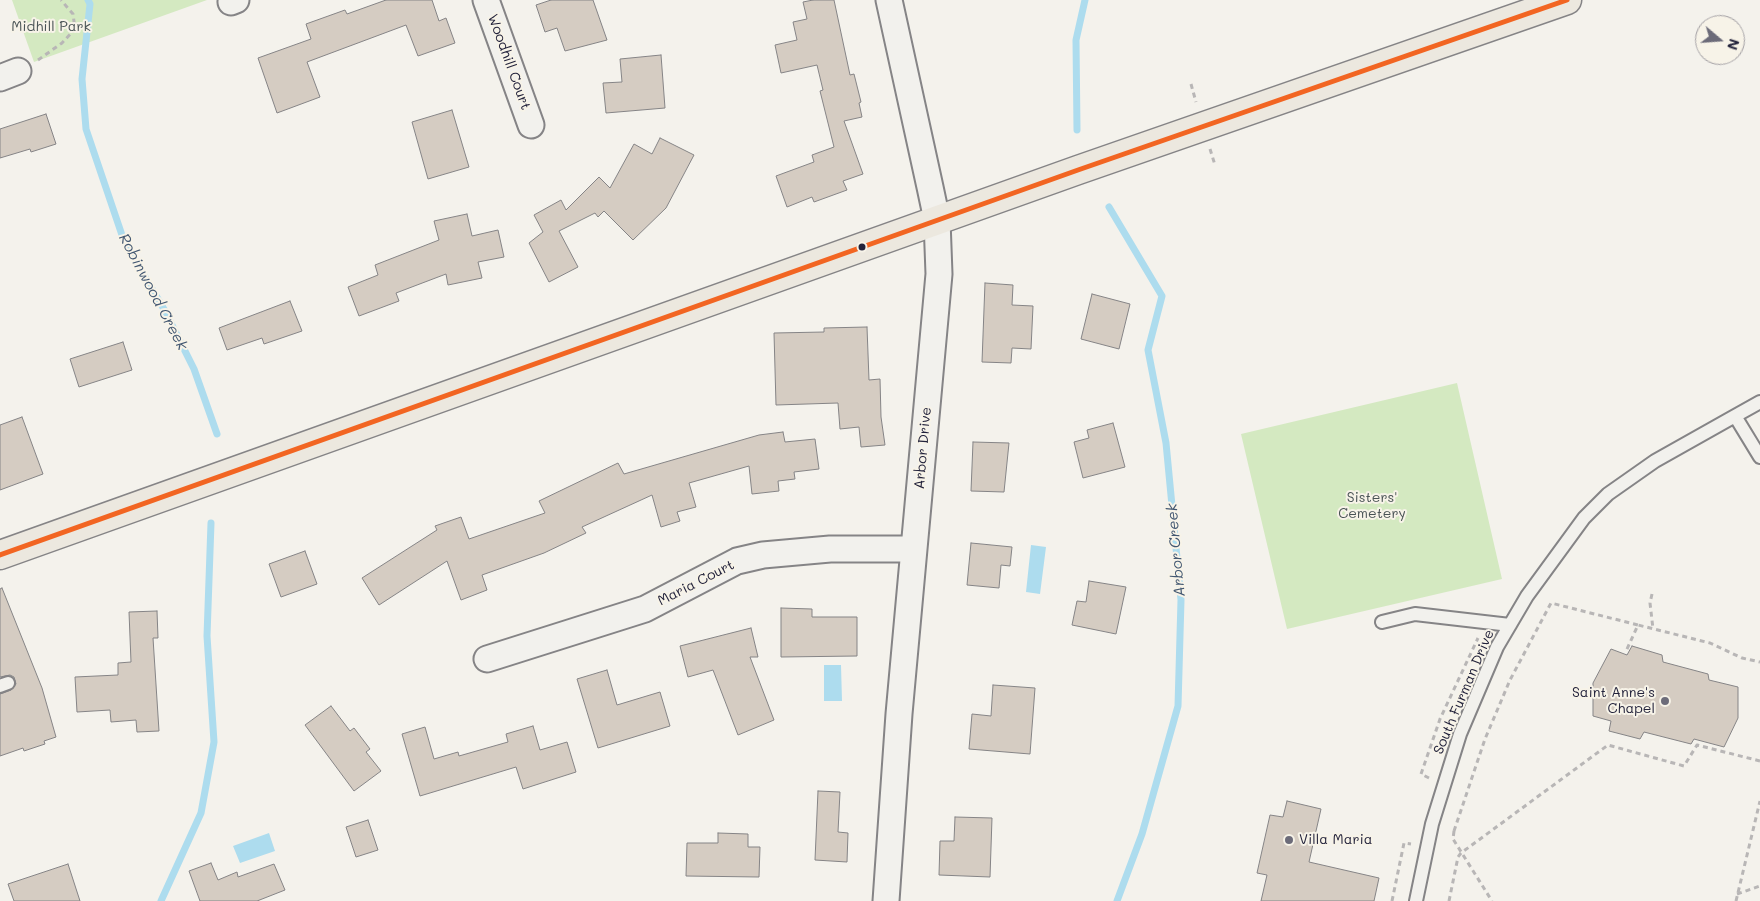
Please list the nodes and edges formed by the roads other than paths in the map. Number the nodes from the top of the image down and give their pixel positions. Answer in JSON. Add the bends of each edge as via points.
{"nodes":[{"id":1,"x":486,"y":0,"type":"edge"},
{"id":2,"x":889,"y":0,"type":"edge"},
{"id":3,"x":1567,"y":0,"type":"edge"},
{"id":4,"x":531,"y":125,"type":"dead end"},
{"id":5,"x":936,"y":220,"type":"junction"},
{"id":6,"x":1760,"y":402,"type":"edge"},
{"id":7,"x":1735,"y":416,"type":"junction"},
{"id":8,"x":1760,"y":456,"type":"edge"},
{"id":9,"x":914,"y":549,"type":"junction"},
{"id":10,"x":0,"y":555,"type":"edge"},
{"id":11,"x":1382,"y":622,"type":"dead end"},
{"id":12,"x":1510,"y":625,"type":"junction"},
{"id":13,"x":487,"y":659,"type":"dead end"},
{"id":14,"x":886,"y":901,"type":"edge"},
{"id":15,"x":1416,"y":901,"type":"edge"}],
"edges":[{"from":1,"to":4,"type":"street","name":"Woodhill Court"},
{"from":2,"to":5,"type":"street","name":"Arbor Drive"},
{"from":3,"to":5,"type":"main road"},
{"from":5,"to":9,"type":"street","name":"Arbor Drive","via":[[939,274]]},
{"from":5,"to":10,"type":"main road"},
{"from":6,"to":7,"type":"lane","name":"South Furman Drive"},
{"from":7,"to":8,"type":"lane"},
{"from":7,"to":12,"type":"lane","name":"South Furman Drive","via":[[1655,461],[1608,494],[1584,518],[1555,556]]},
{"from":9,"to":13,"type":"street","name":"Maria Court","via":[[830,549],[763,555],[737,561],[645,609]]},
{"from":9,"to":14,"type":"street","name":"Arbor Drive"},
{"from":11,"to":12,"type":"lane","via":[[1415,614]]},
{"from":12,"to":15,"type":"lane","name":"South Furman Drive","via":[[1497,646],[1460,734],[1432,824]]}]}
